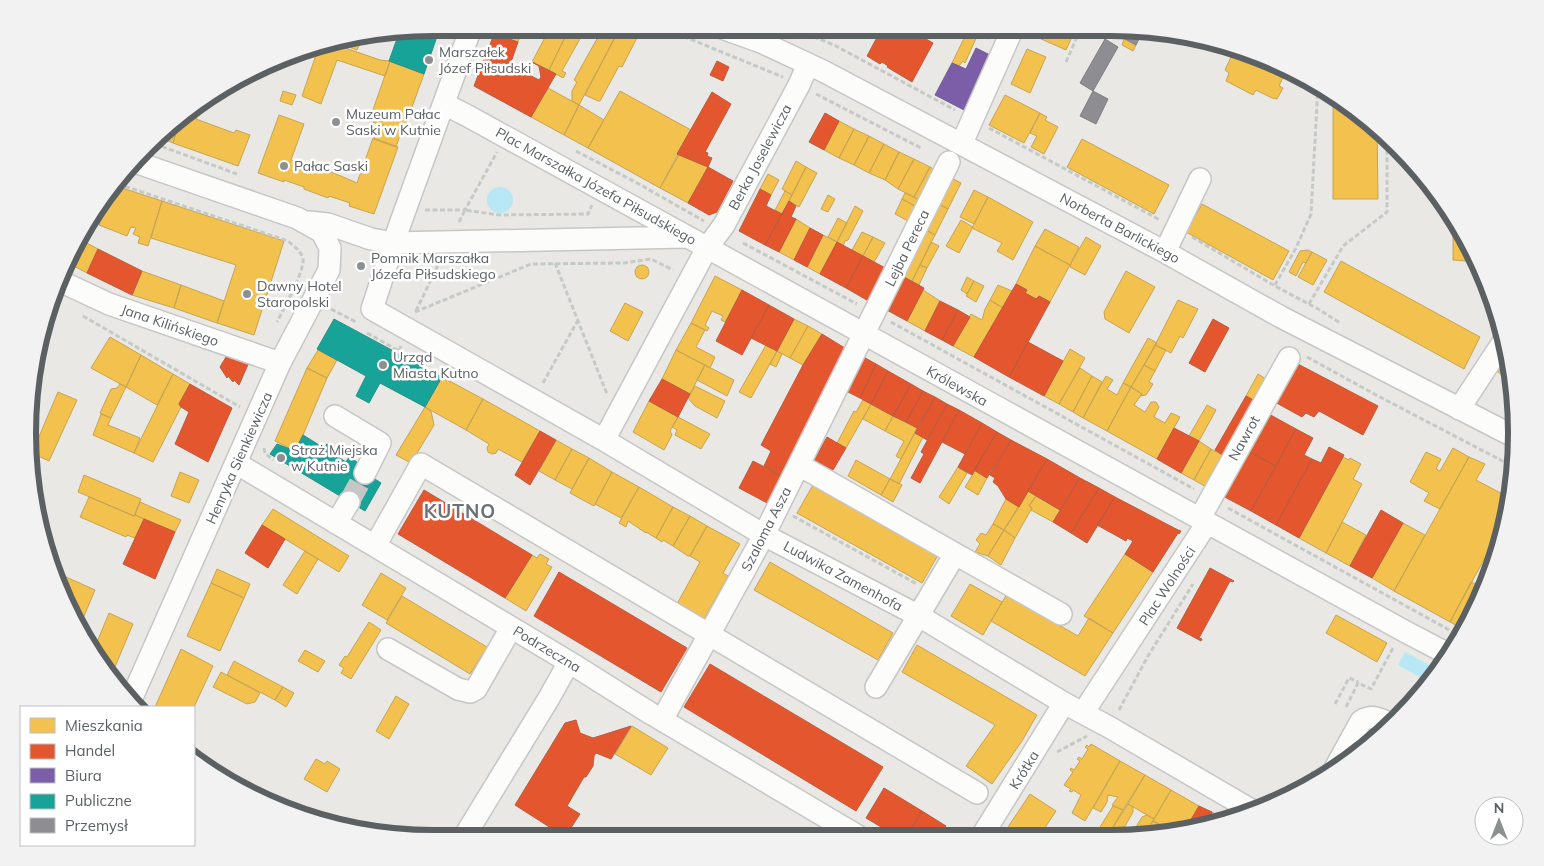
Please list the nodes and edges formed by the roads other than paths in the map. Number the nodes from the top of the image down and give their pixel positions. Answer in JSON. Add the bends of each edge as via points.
{"nodes":[{"id":1,"x":468,"y":36,"type":"edge"},
{"id":2,"x":766,"y":36,"type":"edge"},
{"id":3,"x":1009,"y":36,"type":"edge"},
{"id":4,"x":808,"y":64,"type":"junction"},
{"id":5,"x":444,"y":104,"type":"junction"},
{"id":6,"x":962,"y":143,"type":"junction"},
{"id":7,"x":949,"y":162,"type":"dead end"},
{"id":8,"x":141,"y":164,"type":"edge"},
{"id":9,"x":1200,"y":179,"type":"dead end"},
{"id":10,"x":306,"y":222,"type":"junction"},
{"id":11,"x":687,"y":237,"type":"junction"},
{"id":12,"x":394,"y":243,"type":"junction"},
{"id":13,"x":707,"y":248,"type":"junction"},
{"id":14,"x":1165,"y":252,"type":"junction"},
{"id":15,"x":65,"y":283,"type":"edge"},
{"id":16,"x":864,"y":335,"type":"junction"},
{"id":17,"x":1498,"y":348,"type":"edge"},
{"id":18,"x":1295,"y":356,"type":"road end"},
{"id":19,"x":280,"y":363,"type":"junction"},
{"id":20,"x":1459,"y":409,"type":"junction"},
{"id":21,"x":335,"y":416,"type":"dead end"},
{"id":22,"x":1508,"y":433,"type":"edge"},
{"id":23,"x":604,"y":440,"type":"junction"},
{"id":24,"x":236,"y":463,"type":"junction"},
{"id":25,"x":799,"y":465,"type":"junction"},
{"id":26,"x":364,"y":473,"type":"tunnel mouth"},
{"id":27,"x":349,"y":502,"type":"tunnel mouth"},
{"id":28,"x":1204,"y":521,"type":"junction"},
{"id":29,"x":336,"y":523,"type":"junction"},
{"id":30,"x":764,"y":535,"type":"junction"},
{"id":31,"x":375,"y":546,"type":"junction"},
{"id":32,"x":955,"y":554,"type":"junction"},
{"id":33,"x":1061,"y":614,"type":"dead end"},
{"id":34,"x":919,"y":616,"type":"junction"},
{"id":35,"x":511,"y":628,"type":"junction"},
{"id":36,"x":709,"y":636,"type":"junction"},
{"id":37,"x":388,"y":649,"type":"dead end"},
{"id":38,"x":1442,"y":651,"type":"edge"},
{"id":39,"x":569,"y":662,"type":"junction"},
{"id":40,"x":876,"y":688,"type":"dead end"},
{"id":41,"x":134,"y":694,"type":"edge"},
{"id":42,"x":1064,"y":703,"type":"junction"},
{"id":43,"x":1083,"y":713,"type":"junction"},
{"id":44,"x":662,"y":720,"type":"junction"},
{"id":45,"x":1384,"y":721,"type":"edge"},
{"id":46,"x":1342,"y":755,"type":"edge"},
{"id":47,"x":977,"y":793,"type":"dead end"},
{"id":48,"x":1245,"y":807,"type":"edge"},
{"id":49,"x":469,"y":830,"type":"edge"},
{"id":50,"x":848,"y":830,"type":"edge"},
{"id":51,"x":986,"y":830,"type":"edge"}],
"edges":[{"from":1,"to":5,"type":"street"},
{"from":2,"to":4,"type":"street","name":"Norberta Barlickiego"},
{"from":3,"to":6,"type":"street"},
{"from":4,"to":6,"type":"street","name":"Norberta Barlickiego"},
{"from":4,"to":13,"type":"street","name":"Berka Joselewicza","via":[[724,225]]},
{"from":5,"to":11,"type":"street","name":"Plac Marszałka Józefa Piłsudskiego"},
{"from":5,"to":12,"type":"street"},
{"from":6,"to":14,"type":"street","name":"Norberta Barlickiego"},
{"from":7,"to":16,"type":"street","name":"Lejba Pereca"},
{"from":8,"to":10,"type":"street"},
{"from":9,"to":14,"type":"street"},
{"from":10,"to":12,"type":"street","via":[[328,224],[371,239]]},
{"from":10,"to":19,"type":"street","name":"Henryka Sienkiewicza","via":[[322,232],[330,248],[329,270]]},
{"from":11,"to":12,"type":"street"},
{"from":11,"to":13,"type":"street","name":"Plac Marszałka Józefa Piłsudskiego"},
{"from":12,"to":23,"type":"street","via":[[372,309],[404,337]]},
{"from":13,"to":16,"type":"street","name":"Królewska"},
{"from":13,"to":23,"type":"street","name":"Plac Marszałka Józefa Piłsudskiego"},
{"from":14,"to":20,"type":"street","name":"Norberta Barlickiego","via":[[1281,317]]},
{"from":15,"to":19,"type":"street","name":"Jana Kilińskiego","via":[[109,304]]},
{"from":16,"to":25,"type":"street","name":"Szaloma Asza"},
{"from":16,"to":28,"type":"street","name":"Królewska"},
{"from":17,"to":20,"type":"street"},
{"from":18,"to":28,"type":"street","name":"Nawrot","via":[[1211,498]]},
{"from":19,"to":24,"type":"street","name":"Henryka Sienkiewicza"},
{"from":20,"to":22,"type":"street","name":"Norberta Barlickiego"},
{"from":21,"to":26,"type":"street","via":[[380,443]]},
{"from":23,"to":30,"type":"street","name":"Ludwika Zamenhofa"},
{"from":24,"to":29,"type":"street","name":"Podrzeczna"},
{"from":24,"to":41,"type":"street","name":"Henryka Sienkiewicza"},
{"from":25,"to":30,"type":"street","name":"Szaloma Asza"},
{"from":25,"to":32,"type":"street"},
{"from":27,"to":29,"type":"street"},
{"from":28,"to":38,"type":"street"},
{"from":28,"to":43,"type":"street","name":"Plac Wolności"},
{"from":29,"to":31,"type":"street","name":"Podrzeczna"},
{"from":30,"to":34,"type":"street","name":"Ludwika Zamenhofa"},
{"from":30,"to":36,"type":"street","name":"Szaloma Asza"},
{"from":31,"to":35,"type":"street","name":"Podrzeczna"},
{"from":31,"to":36,"type":"street","via":[[421,464]]},
{"from":32,"to":33,"type":"street"},
{"from":32,"to":34,"type":"street"},
{"from":34,"to":40,"type":"street"},
{"from":34,"to":42,"type":"street","name":"Ludwika Zamenhofa"},
{"from":35,"to":37,"type":"street","via":[[476,689],[470,692],[458,689]]},
{"from":35,"to":39,"type":"street","name":"Podrzeczna"},
{"from":36,"to":44,"type":"street","name":"Szaloma Asza"},
{"from":36,"to":47,"type":"street"},
{"from":39,"to":44,"type":"street","name":"Podrzeczna"},
{"from":39,"to":49,"type":"street"},
{"from":42,"to":43,"type":"street","name":"Ludwika Zamenhofa"},
{"from":42,"to":51,"type":"street","name":"Krótka"},
{"from":43,"to":48,"type":"street"},
{"from":44,"to":50,"type":"street","name":"Podrzeczna"},
{"from":45,"to":46,"type":"street","via":[[1375,717],[1361,721]]}]}
